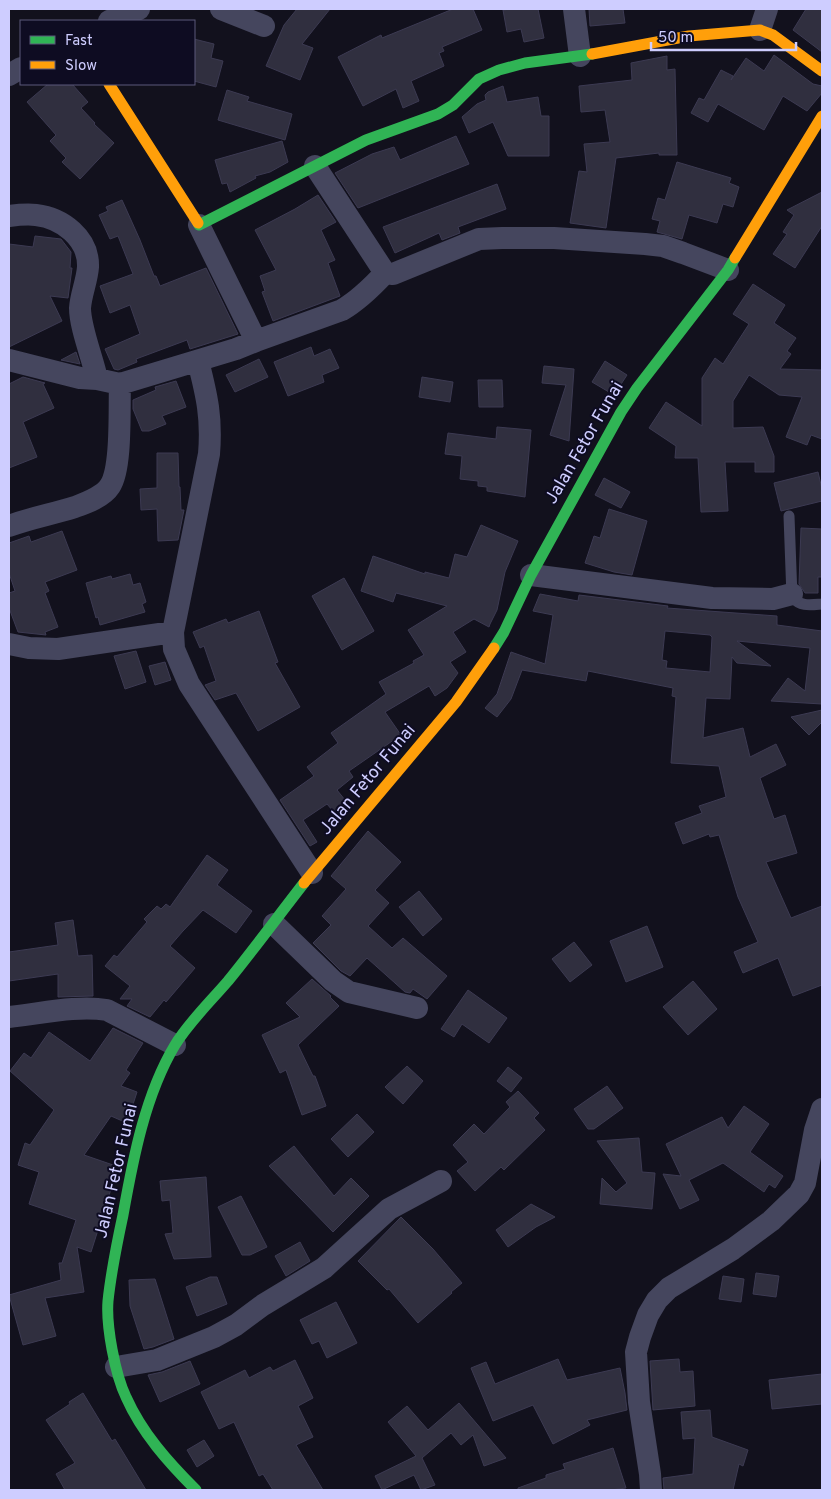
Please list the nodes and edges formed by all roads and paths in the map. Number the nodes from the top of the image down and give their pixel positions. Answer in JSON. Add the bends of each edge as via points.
{"nodes":[{"id":1,"x":139,"y":9,"type":"edge"},
{"id":2,"x":221,"y":9,"type":"edge"},
{"id":3,"x":574,"y":9,"type":"edge"},
{"id":4,"x":767,"y":9,"type":"edge"},
{"id":5,"x":112,"y":20,"type":"edge"},
{"id":6,"x":264,"y":26,"type":"dead end"},
{"id":7,"x":760,"y":30,"type":"junction"},
{"id":8,"x":580,"y":56,"type":"junction"},
{"id":9,"x":20,"y":69,"type":"edge"},
{"id":10,"x":822,"y":71,"type":"edge"},
{"id":11,"x":9,"y":75,"type":"edge"},
{"id":12,"x":109,"y":85,"type":"edge"},
{"id":13,"x":822,"y":116,"type":"edge"},
{"id":14,"x":315,"y":166,"type":"junction"},
{"id":15,"x":9,"y":216,"type":"edge"},
{"id":16,"x":199,"y":225,"type":"junction"},
{"id":17,"x":728,"y":270,"type":"junction"},
{"id":18,"x":386,"y":273,"type":"junction"},
{"id":19,"x":256,"y":341,"type":"junction"},
{"id":20,"x":9,"y":360,"type":"edge"},
{"id":21,"x":198,"y":361,"type":"junction"},
{"id":22,"x":98,"y":379,"type":"junction"},
{"id":23,"x":120,"y":384,"type":"junction"},
{"id":24,"x":788,"y":516,"type":"dead end"},
{"id":25,"x":9,"y":526,"type":"edge"},
{"id":26,"x":531,"y":575,"type":"junction"},
{"id":27,"x":792,"y":594,"type":"junction"},
{"id":28,"x":822,"y":604,"type":"edge"},
{"id":29,"x":173,"y":632,"type":"junction"},
{"id":30,"x":9,"y":644,"type":"edge"},
{"id":31,"x":312,"y":873,"type":"junction"},
{"id":32,"x":274,"y":924,"type":"junction"},
{"id":33,"x":417,"y":1008,"type":"dead end"},
{"id":34,"x":9,"y":1017,"type":"edge"},
{"id":35,"x":175,"y":1045,"type":"junction"},
{"id":36,"x":822,"y":1109,"type":"edge"},
{"id":37,"x":441,"y":1181,"type":"dead end"},
{"id":38,"x":116,"y":1367,"type":"junction"},
{"id":39,"x":196,"y":1490,"type":"edge"},
{"id":40,"x":651,"y":1490,"type":"edge"}],
"edges":[{"from":1,"to":5,"type":"street"},
{"from":2,"to":6,"type":"street"},
{"from":3,"to":8,"type":"street"},
{"from":4,"to":7,"type":"street"},
{"from":7,"to":8,"type":"street","via":[[689,36]]},
{"from":7,"to":10,"type":"street"},
{"from":8,"to":14,"type":"street","via":[[525,63],[488,74],[438,114],[366,140]]},
{"from":9,"to":11,"type":"street"},
{"from":12,"to":16,"type":"street"},
{"from":13,"to":17,"type":"street","name":"Jalan Fetor Funai"},
{"from":14,"to":16,"type":"street"},
{"from":14,"to":18,"type":"street"},
{"from":15,"to":22,"type":"street","via":[[36,215],[61,222],[77,235],[87,254],[80,309]]},
{"from":16,"to":19,"type":"street"},
{"from":17,"to":18,"type":"street","via":[[662,246],[510,238],[480,239],[393,274]]},
{"from":17,"to":26,"type":"street","name":"Jalan Fetor Funai","via":[[621,412]]},
{"from":18,"to":19,"type":"street","via":[[342,310]]},
{"from":19,"to":21,"type":"street"},
{"from":20,"to":22,"type":"street","via":[[80,378]]},
{"from":21,"to":23,"type":"street"},
{"from":21,"to":29,"type":"street","via":[[211,429],[209,454]]},
{"from":22,"to":23,"type":"street"},
{"from":23,"to":25,"type":"street","via":[[118,461],[109,488],[75,507]]},
{"from":24,"to":27,"type":"lane"},
{"from":26,"to":27,"type":"street","via":[[712,598],[772,599]]},
{"from":26,"to":31,"type":"street","name":"Jalan Fetor Funai","via":[[484,665]]},
{"from":27,"to":28,"type":"lane","via":[[798,603],[807,606]]},
{"from":29,"to":30,"type":"street","via":[[58,649]]},
{"from":29,"to":31,"type":"street","via":[[174,649],[189,684]]},
{"from":31,"to":32,"type":"street","name":"Jalan Fetor Funai"},
{"from":32,"to":33,"type":"street","via":[[333,981],[349,992]]},
{"from":32,"to":35,"type":"street","name":"Jalan Fetor Funai"},
{"from":34,"to":35,"type":"street","via":[[99,1008]]},
{"from":35,"to":38,"type":"street","name":"Jalan Fetor Funai","via":[[147,1111],[133,1161],[117,1244],[108,1302]]},
{"from":36,"to":40,"type":"street","via":[[805,1183],[799,1194],[771,1221],[669,1288],[648,1315],[636,1352]]},
{"from":37,"to":38,"type":"street","via":[[389,1209],[324,1268],[262,1305],[236,1325],[157,1360]]},
{"from":38,"to":39,"type":"street","name":"Jalan Fetor Funai","via":[[125,1396],[141,1424],[168,1462]]}]}
